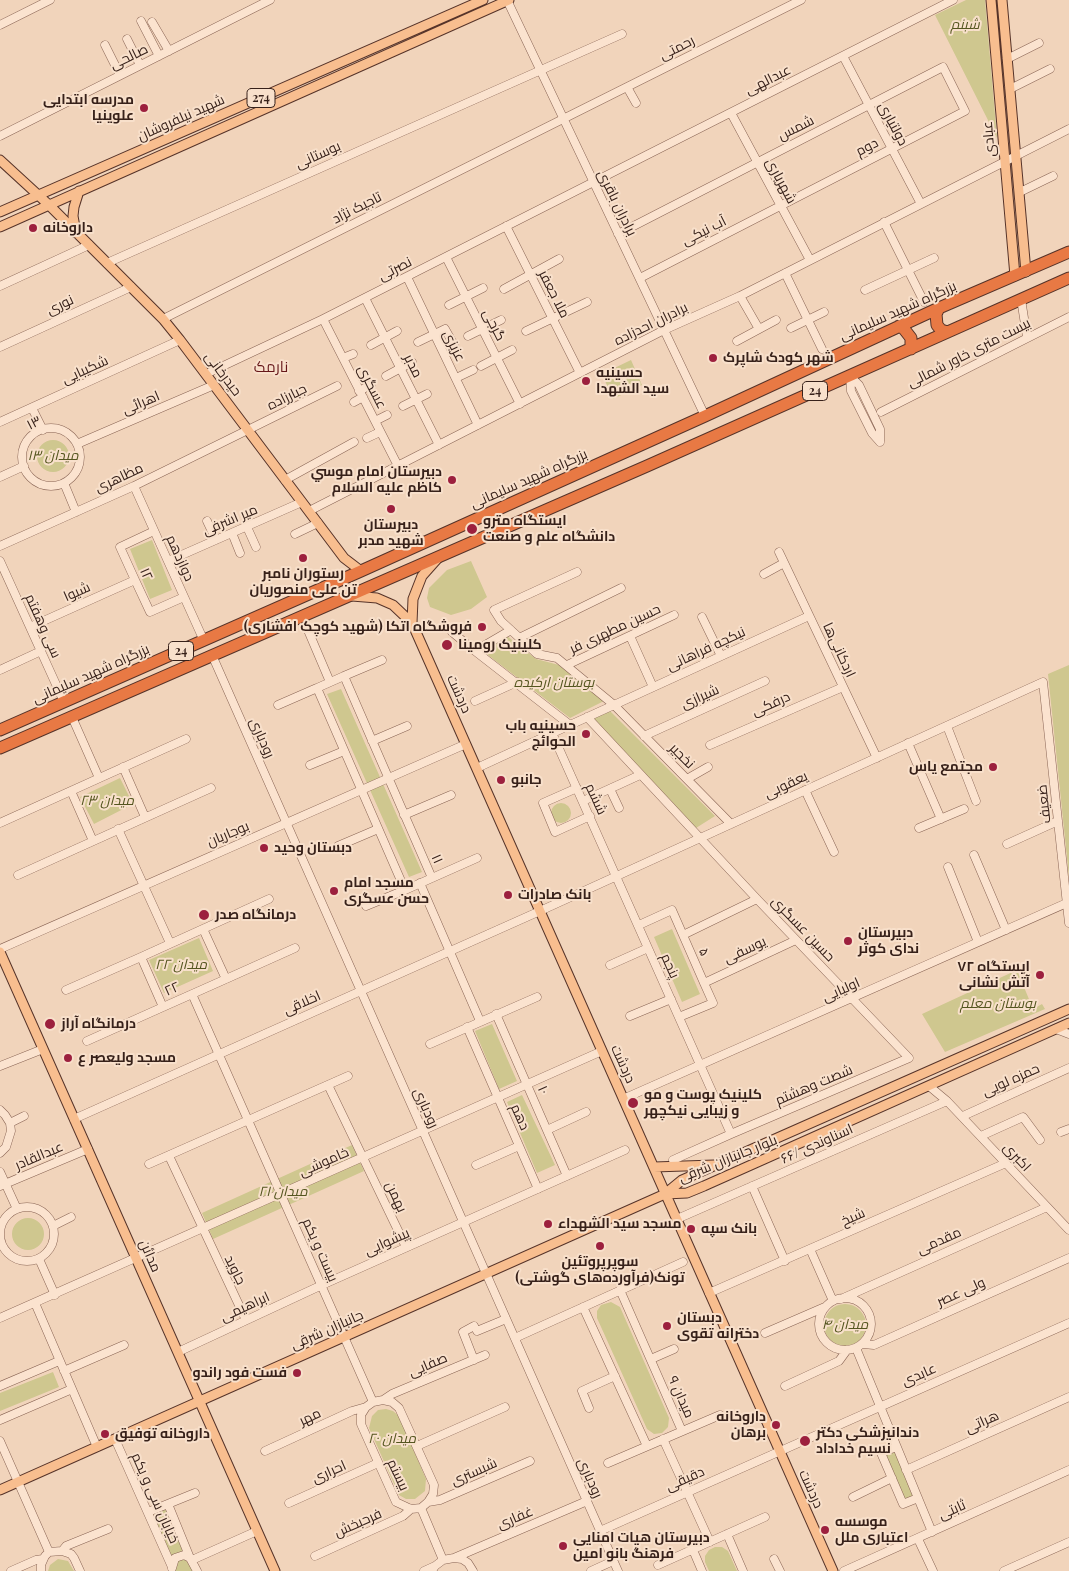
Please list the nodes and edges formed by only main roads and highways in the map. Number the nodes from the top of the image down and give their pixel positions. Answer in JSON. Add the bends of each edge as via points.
{"nodes":[{"id":1,"x":483,"y":0,"type":"edge"},
{"id":2,"x":508,"y":0,"type":"edge"},
{"id":3,"x":991,"y":0,"type":"edge"},
{"id":4,"x":1002,"y":0,"type":"edge"},
{"id":5,"x":0,"y":160,"type":"edge"},
{"id":6,"x":79,"y":191,"type":"junction"},
{"id":7,"x":38,"y":196,"type":"junction"},
{"id":8,"x":49,"y":205,"type":"junction"},
{"id":9,"x":0,"y":212,"type":"edge"},
{"id":10,"x":0,"y":227,"type":"edge"},
{"id":11,"x":76,"y":233,"type":"junction"},
{"id":12,"x":1069,"y":252,"type":"edge"},
{"id":13,"x":1021,"y":274,"type":"junction"},
{"id":14,"x":1069,"y":278,"type":"edge"},
{"id":15,"x":939,"y":308,"type":"junction"},
{"id":16,"x":899,"y":326,"type":"junction"},
{"id":17,"x":947,"y":332,"type":"junction"},
{"id":18,"x":910,"y":349,"type":"junction"},
{"id":19,"x":438,"y":558,"type":"junction"},
{"id":20,"x":362,"y":571,"type":"junction"},
{"id":21,"x":349,"y":596,"type":"junction"},
{"id":22,"x":412,"y":622,"type":"junction"},
{"id":23,"x":0,"y":730,"type":"edge"},
{"id":24,"x":0,"y":748,"type":"edge"},
{"id":25,"x":0,"y":950,"type":"edge"},
{"id":26,"x":1069,"y":1009,"type":"edge"},
{"id":27,"x":1069,"y":1023,"type":"edge"},
{"id":28,"x":717,"y":1166,"type":"junction"},
{"id":29,"x":654,"y":1167,"type":"junction"},
{"id":30,"x":666,"y":1194,"type":"junction"},
{"id":31,"x":200,"y":1401,"type":"junction"},
{"id":32,"x":0,"y":1490,"type":"edge"},
{"id":33,"x":275,"y":1571,"type":"edge"},
{"id":34,"x":833,"y":1571,"type":"edge"}],
"edges":[{"from":1,"to":7,"type":"main road","name":"شهید نیلفروشان","number":"274"},
{"from":2,"to":6,"type":"main road","name":"شهید نیلفروشان","number":"274"},
{"from":3,"to":13,"type":"main road","name":"عبادی","via":[[1005,161]]},
{"from":4,"to":13,"type":"main road","name":"عبادی","via":[[1020,192]]},
{"from":5,"to":7,"type":"main road"},
{"from":6,"to":8,"type":"main road","number":"274"},
{"from":6,"to":11,"type":"main road","via":[[73,216]]},
{"from":7,"to":8,"type":"main road","name":"حیدرخانی"},
{"from":7,"to":9,"type":"main road","name":"شهید نیلفروشان","number":"274"},
{"from":8,"to":10,"type":"main road","number":"274"},
{"from":8,"to":11,"type":"main road","name":"حیدرخانی"},
{"from":11,"to":20,"type":"main road","name":"حیدرخانی","via":[[163,319],[344,558]]},
{"from":12,"to":13,"type":"highway","name":"بزرگراه شهید سلیمانی"},
{"from":13,"to":15,"type":"highway","name":"بزرگراه شهید سلیمانی"},
{"from":14,"to":17,"type":"highway","number":"24"},
{"from":15,"to":16,"type":"highway","name":"بزرگراه شهید سلیمانی"},
{"from":15,"to":17,"type":"highway","via":[[937,325]]},
{"from":16,"to":18,"type":"highway","via":[[911,338]]},
{"from":16,"to":20,"type":"highway","name":"بزرگراه شهید سلیمانی"},
{"from":17,"to":18,"type":"highway","number":"24"},
{"from":18,"to":19,"type":"highway","number":"24"},
{"from":19,"to":21,"type":"highway","number":"24"},
{"from":19,"to":22,"type":"main road","name":"دردشت","via":[[422,576],[413,598]]},
{"from":20,"to":23,"type":"highway","name":"بزرگراه شهید سلیمانی","number":"24"},
{"from":21,"to":22,"type":"main road","name":"دردشت","via":[[377,598],[393,605]]},
{"from":21,"to":24,"type":"highway","number":"24"},
{"from":22,"to":29,"type":"main road","name":"دردشت"},
{"from":25,"to":31,"type":"main road","name":"مدائن"},
{"from":26,"to":28,"type":"main road","name":"بلوار جانبازان شرقی"},
{"from":27,"to":30,"type":"main road","name":"بلوار جانبازان شرقی","via":[[696,1190]]},
{"from":28,"to":29,"type":"main road"},
{"from":28,"to":30,"type":"main road","name":"بلوار جانبازان شرقی","via":[[682,1180]]},
{"from":29,"to":30,"type":"main road","name":"دردشت"},
{"from":30,"to":31,"type":"main road","name":"جانبازان شرقی"},
{"from":30,"to":34,"type":"main road","name":"دردشت"},
{"from":31,"to":32,"type":"main road","name":"جانبازان شرقی"},
{"from":31,"to":33,"type":"main road","name":"مدائن"}]}
